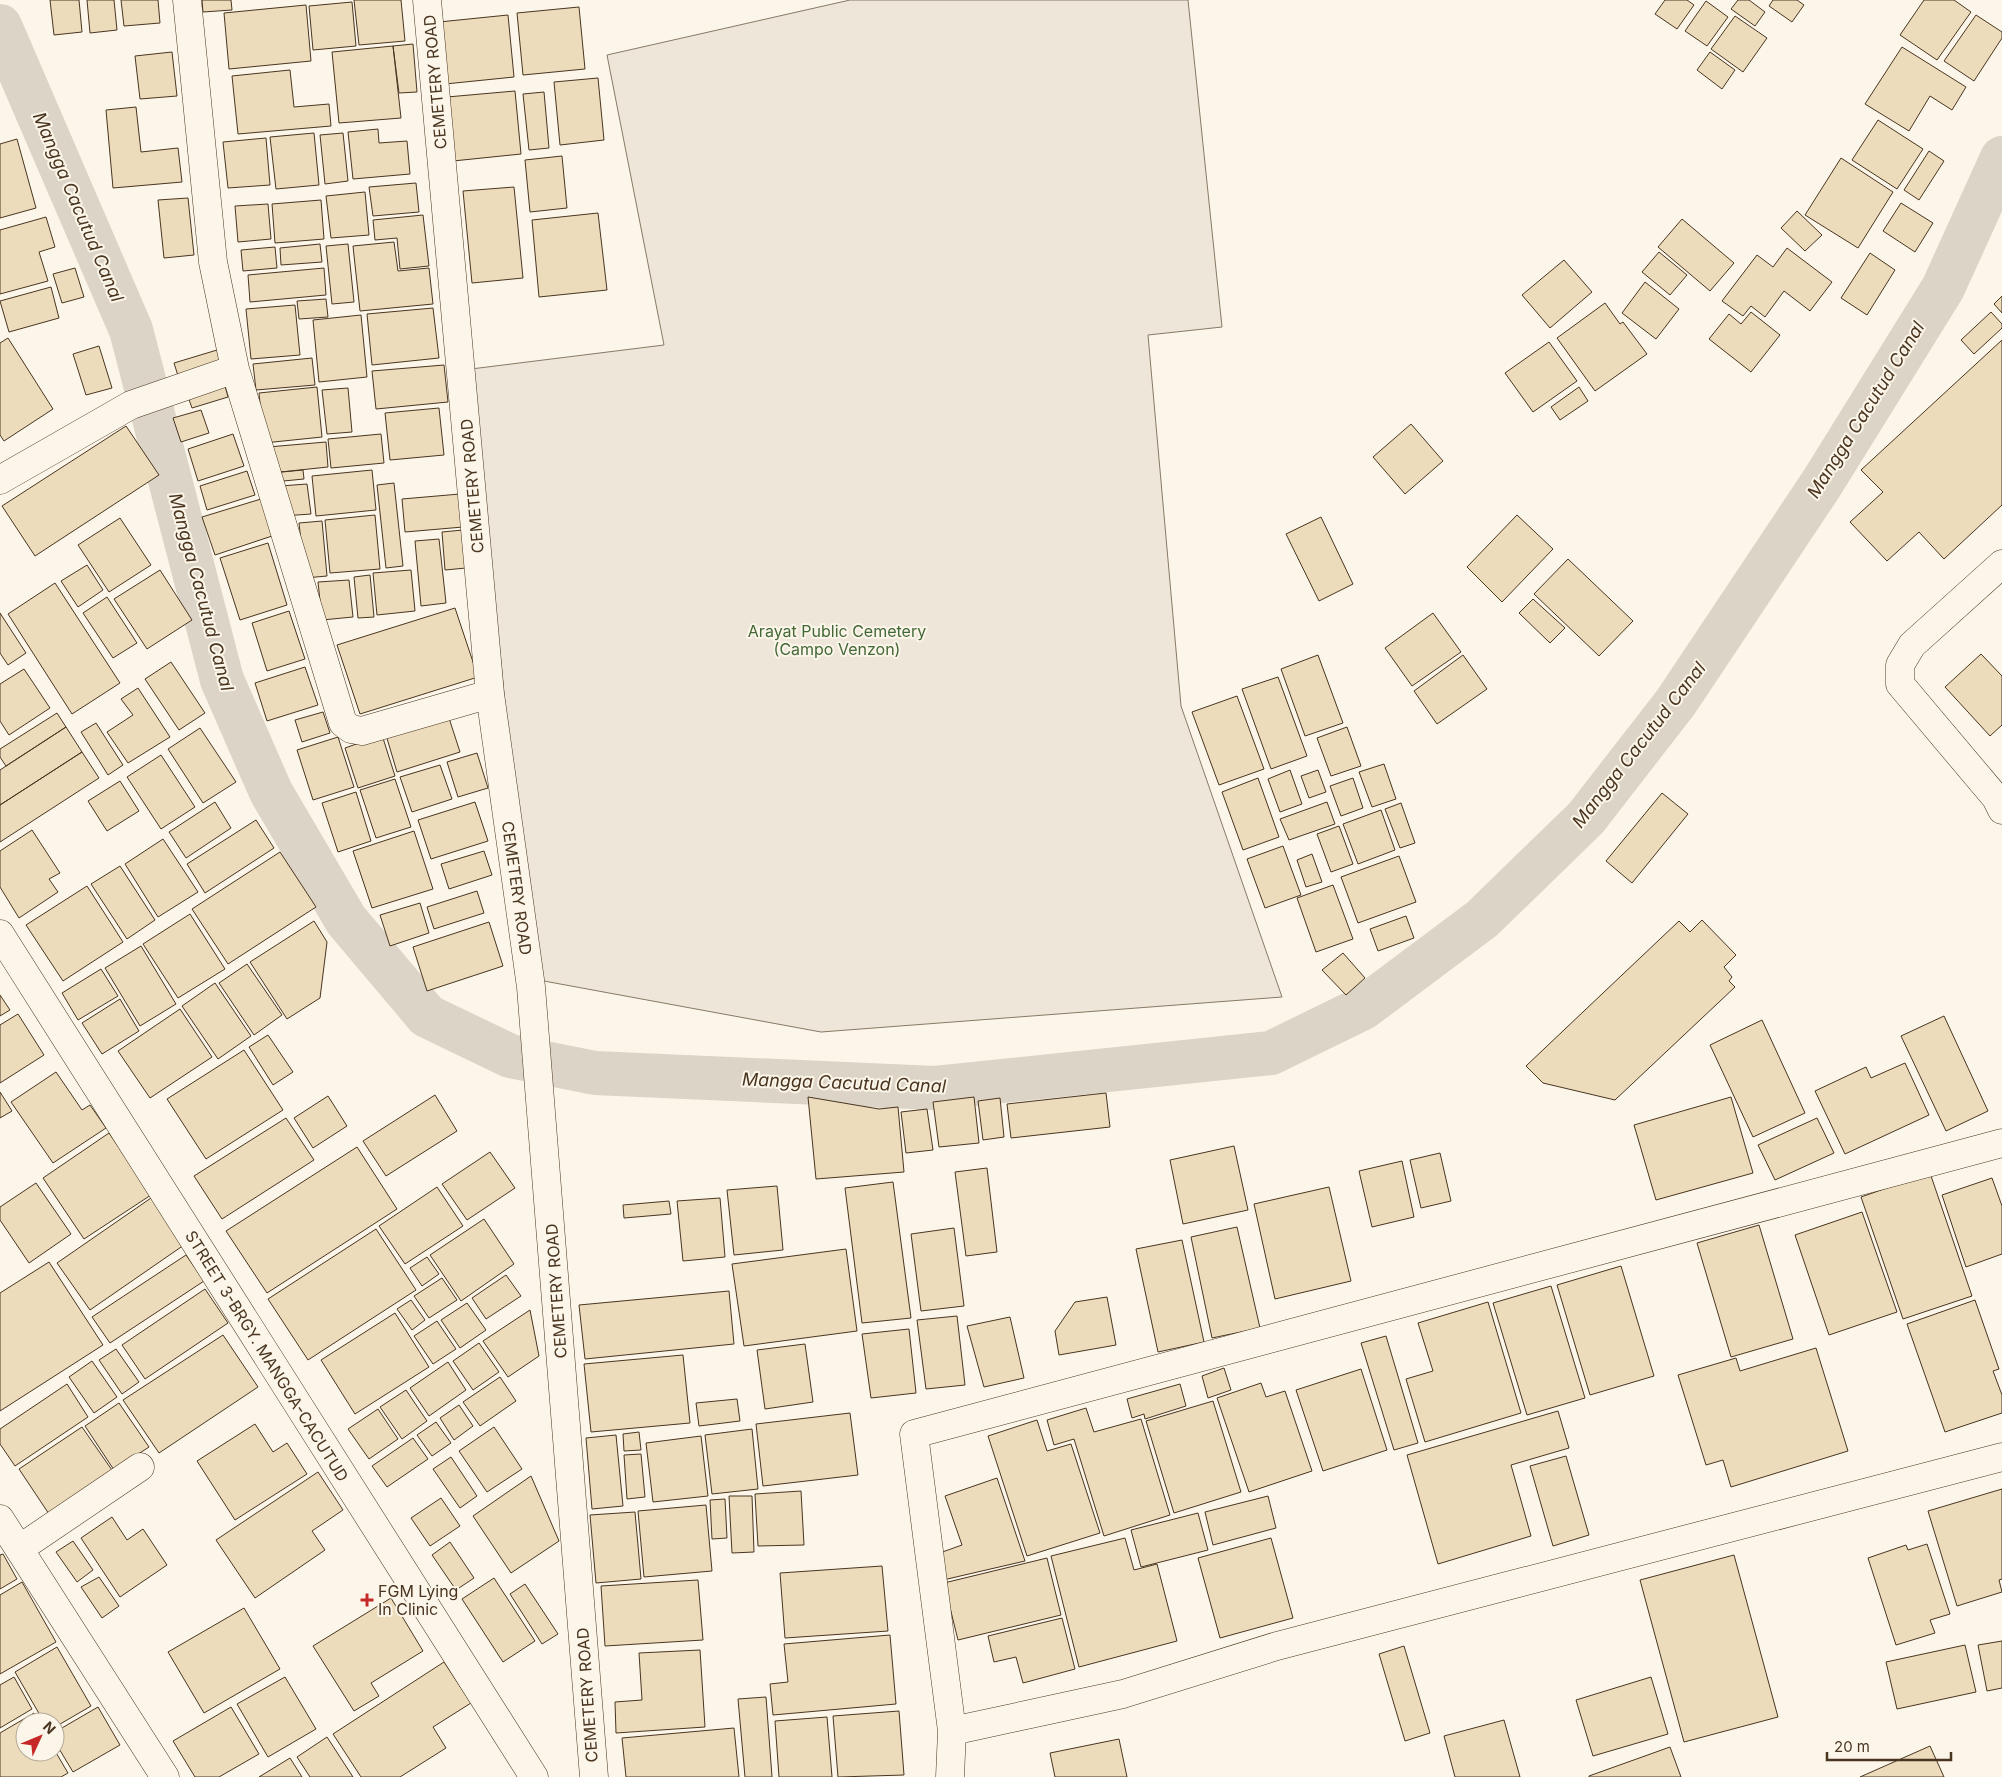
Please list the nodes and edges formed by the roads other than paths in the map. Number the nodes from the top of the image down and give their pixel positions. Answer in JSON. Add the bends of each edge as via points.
{"nodes":[{"id":1,"x":187,"y":0,"type":"edge"},
{"id":2,"x":427,"y":0,"type":"edge"},
{"id":3,"x":235,"y":369,"type":"junction"},
{"id":4,"x":0,"y":480,"type":"edge"},
{"id":5,"x":2002,"y":564,"type":"edge"},
{"id":6,"x":490,"y":694,"type":"junction"},
{"id":7,"x":2002,"y":810,"type":"edge"},
{"id":8,"x":0,"y":934,"type":"edge"},
{"id":9,"x":2002,"y":1143,"type":"edge"},
{"id":10,"x":2002,"y":1457,"type":"edge"},
{"id":11,"x":140,"y":1467,"type":"dead end"},
{"id":12,"x":0,"y":1519,"type":"edge"},
{"id":13,"x":19,"y":1549,"type":"junction"},
{"id":14,"x":952,"y":1731,"type":"junction"},
{"id":15,"x":165,"y":1777,"type":"edge"},
{"id":16,"x":534,"y":1777,"type":"edge"},
{"id":17,"x":594,"y":1777,"type":"edge"},
{"id":18,"x":950,"y":1777,"type":"edge"}],
"edges":[{"from":1,"to":3,"type":"street","via":[[213,262]]},
{"from":2,"to":6,"type":"street","name":"CEMETERY ROAD"},
{"from":3,"to":4,"type":"street","via":[[131,405]]},
{"from":3,"to":6,"type":"street","via":[[343,723],[362,731]]},
{"from":5,"to":7,"type":"street","via":[[1912,645],[1900,665],[1900,684],[1996,798]]},
{"from":6,"to":17,"type":"street","name":"CEMETERY ROAD","via":[[532,1004]]},
{"from":8,"to":16,"type":"street","name":"STREET 3-BRGY. MANGGA-CACUTUD"},
{"from":9,"to":14,"type":"street","via":[[914,1434]]},
{"from":10,"to":14,"type":"street","via":[[1286,1643],[1123,1694]]},
{"from":11,"to":13,"type":"street"},
{"from":12,"to":13,"type":"street"},
{"from":13,"to":15,"type":"street"},
{"from":14,"to":18,"type":"street"}]}
